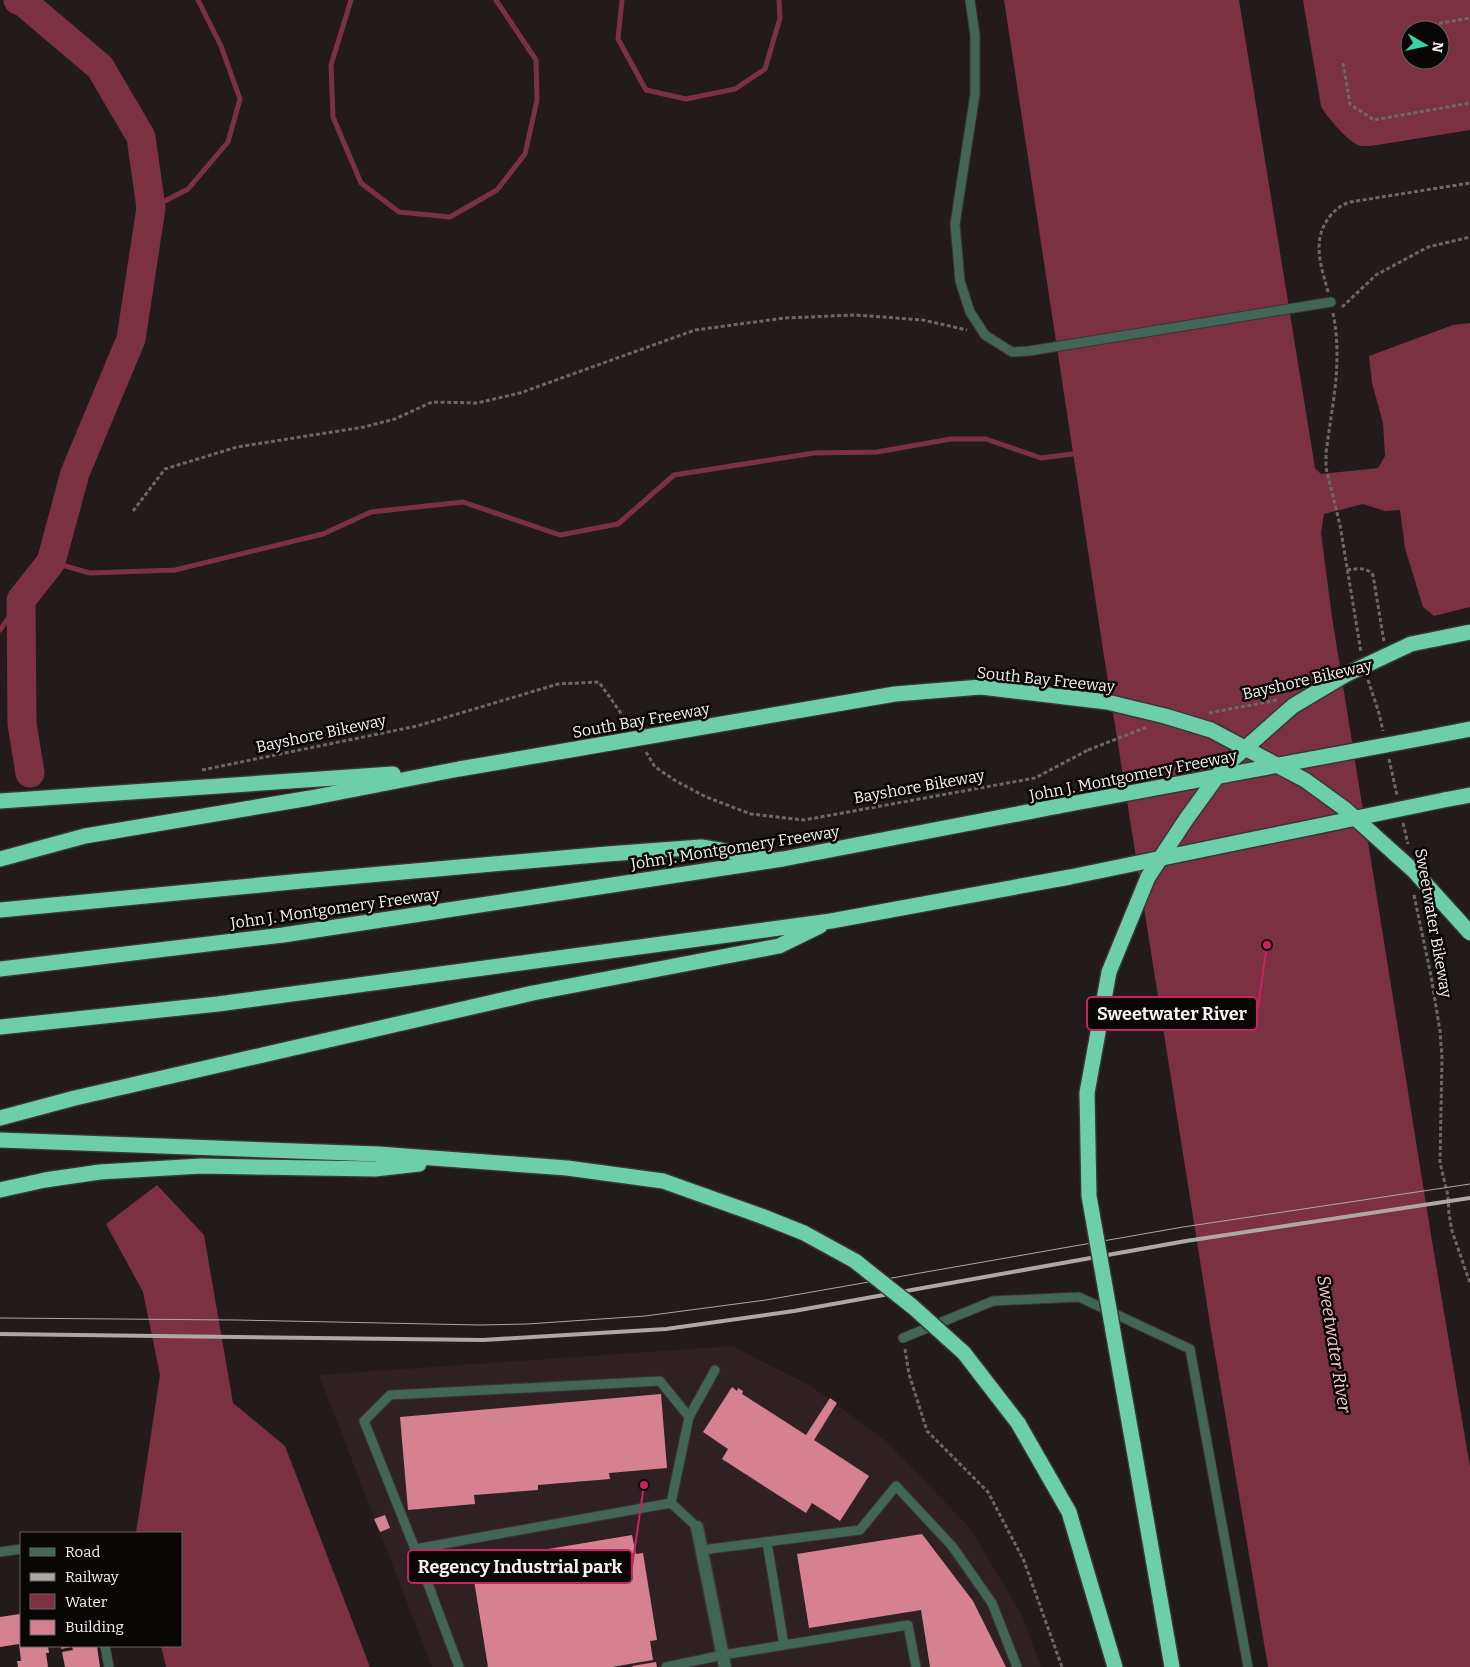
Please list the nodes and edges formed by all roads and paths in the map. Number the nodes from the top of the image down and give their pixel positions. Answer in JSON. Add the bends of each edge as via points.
{"nodes":[{"id":1,"x":970,"y":0,"type":"edge"},
{"id":2,"x":1470,"y":18,"type":"edge"},
{"id":3,"x":1450,"y":21,"type":"edge"},
{"id":4,"x":1343,"y":63,"type":"dead end"},
{"id":5,"x":1470,"y":103,"type":"edge"},
{"id":6,"x":1470,"y":183,"type":"edge"},
{"id":7,"x":1470,"y":237,"type":"edge"},
{"id":8,"x":1331,"y":302,"type":"junction"},
{"id":9,"x":1334,"y":314,"type":"junction"},
{"id":10,"x":985,"y":334,"type":"junction"},
{"id":11,"x":133,"y":511,"type":"dead end"},
{"id":12,"x":1347,"y":570,"type":"junction"},
{"id":13,"x":1470,"y":632,"type":"edge"},
{"id":14,"x":1386,"y":651,"type":"dead end"},
{"id":15,"x":1362,"y":656,"type":"dead end"},
{"id":16,"x":1366,"y":673,"type":"dead end"},
{"id":17,"x":1374,"y":680,"type":"dead end"},
{"id":18,"x":1364,"y":682,"type":"dead end"},
{"id":19,"x":1282,"y":698,"type":"dead end"},
{"id":20,"x":1206,"y":714,"type":"dead end"},
{"id":21,"x":625,"y":718,"type":"dead end"},
{"id":22,"x":1148,"y":727,"type":"dead end"},
{"id":23,"x":1470,"y":729,"type":"edge"},
{"id":24,"x":1383,"y":732,"type":"dead end"},
{"id":25,"x":1388,"y":751,"type":"dead end"},
{"id":26,"x":655,"y":767,"type":"dead end"},
{"id":27,"x":459,"y":769,"type":"junction"},
{"id":28,"x":200,"y":771,"type":"dead end"},
{"id":29,"x":1470,"y":795,"type":"edge"},
{"id":30,"x":1398,"y":800,"type":"dead end"},
{"id":31,"x":0,"y":801,"type":"edge"},
{"id":32,"x":1402,"y":819,"type":"dead end"},
{"id":33,"x":1408,"y":848,"type":"dead end"},
{"id":34,"x":0,"y":859,"type":"edge"},
{"id":35,"x":783,"y":859,"type":"junction"},
{"id":36,"x":1414,"y":893,"type":"dead end"},
{"id":37,"x":0,"y":910,"type":"edge"},
{"id":38,"x":831,"y":921,"type":"junction"},
{"id":39,"x":1470,"y":933,"type":"edge"},
{"id":40,"x":0,"y":968,"type":"edge"},
{"id":41,"x":0,"y":1027,"type":"edge"},
{"id":42,"x":0,"y":1118,"type":"edge"},
{"id":43,"x":0,"y":1140,"type":"edge"},
{"id":44,"x":457,"y":1159,"type":"junction"},
{"id":45,"x":0,"y":1190,"type":"edge"},
{"id":46,"x":1470,"y":1283,"type":"edge"},
{"id":47,"x":903,"y":1338,"type":"joint"},
{"id":48,"x":715,"y":1370,"type":"dead end"},
{"id":49,"x":690,"y":1417,"type":"junction"},
{"id":50,"x":671,"y":1503,"type":"junction"},
{"id":51,"x":697,"y":1527,"type":"joint"},
{"id":52,"x":767,"y":1542,"type":"junction"},
{"id":53,"x":415,"y":1548,"type":"junction"},
{"id":54,"x":20,"y":1549,"type":"edge"},
{"id":55,"x":702,"y":1550,"type":"junction"},
{"id":56,"x":0,"y":1552,"type":"edge"},
{"id":57,"x":784,"y":1645,"type":"junction"},
{"id":58,"x":105,"y":1647,"type":"edge"},
{"id":59,"x":724,"y":1661,"type":"edge"},
{"id":60,"x":109,"y":1667,"type":"edge"},
{"id":61,"x":459,"y":1667,"type":"edge"},
{"id":62,"x":666,"y":1667,"type":"edge"},
{"id":63,"x":916,"y":1667,"type":"edge"},
{"id":64,"x":1017,"y":1667,"type":"edge"},
{"id":65,"x":1062,"y":1667,"type":"edge"},
{"id":66,"x":1115,"y":1667,"type":"edge"},
{"id":67,"x":1172,"y":1667,"type":"edge"},
{"id":68,"x":1248,"y":1667,"type":"edge"}],
"edges":[{"from":1,"to":10,"type":"lane","via":[[975,35],[975,94],[955,224],[960,281],[970,312]]},
{"from":2,"to":3,"type":"path"},
{"from":4,"to":5,"type":"path","via":[[1350,104],[1374,120]]},
{"from":6,"to":8,"type":"path","via":[[1350,202],[1335,210],[1324,226],[1318,246]]},
{"from":7,"to":9,"type":"path","via":[[1428,247],[1376,275]]},
{"from":8,"to":9,"type":"path"},
{"from":8,"to":10,"type":"lane","via":[[1028,351],[1012,352]]},
{"from":9,"to":12,"type":"path","via":[[1337,376],[1326,468]]},
{"from":10,"to":11,"type":"path","via":[[923,320],[855,315],[785,318],[695,330],[520,393],[477,402],[432,402],[395,419],[372,425],[237,447],[164,469]]},
{"from":12,"to":14,"type":"path","name":"Bayshore Bikeway","via":[[1363,568],[1373,575]]},
{"from":12,"to":15,"type":"path"},
{"from":13,"to":67,"type":"highway","bridge":true,"via":[[1411,644],[1345,675],[1293,706],[1224,767],[1148,877],[1109,972],[1087,1093],[1090,1196]]},
{"from":16,"to":24,"type":"path"},
{"from":17,"to":18,"type":"path","name":"Bayshore Bikeway"},
{"from":19,"to":20,"type":"path","name":"Bayshore Bikeway","bridge":true},
{"from":21,"to":28,"type":"path","name":"Bayshore Bikeway","via":[[599,682],[558,684],[417,726]]},
{"from":22,"to":26,"type":"path","name":"Bayshore Bikeway","bridge":true,"via":[[1088,750],[1035,778],[804,820],[751,814],[706,797]]},
{"from":23,"to":35,"type":"highway","name":"John J. Montgomery Freeway","bridge":true},
{"from":25,"to":30,"type":"path"},
{"from":27,"to":31,"type":"highway"},
{"from":27,"to":34,"type":"highway","via":[[85,836]]},
{"from":27,"to":39,"type":"highway","name":"South Bay Freeway","bridge":true,"via":[[895,694],[981,687],[1107,702],[1211,730],[1305,780],[1345,810],[1414,871]]},
{"from":29,"to":38,"type":"highway","bridge":true,"via":[[1070,878]]},
{"from":32,"to":33,"type":"path","name":"Sweetwater Bikeway"},
{"from":35,"to":37,"type":"highway","via":[[701,847]]},
{"from":35,"to":40,"type":"highway","name":"John J. Montgomery Freeway","via":[[283,935]]},
{"from":36,"to":46,"type":"path","name":"Sweetwater Bikeway","via":[[1440,1031],[1440,1163],[1452,1231]]},
{"from":38,"to":41,"type":"highway","via":[[218,1004]]},
{"from":38,"to":42,"type":"highway","via":[[779,946],[533,993]]},
{"from":43,"to":44,"type":"highway"},
{"from":44,"to":45,"type":"highway","via":[[375,1169],[201,1166],[100,1172]]},
{"from":44,"to":66,"type":"highway","bridge":true,"via":[[567,1168],[663,1181],[804,1233],[855,1261],[964,1353],[1018,1423],[1069,1512]]},
{"from":47,"to":65,"type":"path","via":[[909,1374],[927,1431],[988,1492],[1024,1560]]},
{"from":47,"to":68,"type":"lane","via":[[993,1301],[1079,1297],[1190,1349]]},
{"from":48,"to":49,"type":"lane"},
{"from":49,"to":50,"type":"lane"},
{"from":49,"to":53,"type":"lane","via":[[660,1381],[390,1395],[364,1421]]},
{"from":50,"to":51,"type":"lane"},
{"from":50,"to":53,"type":"lane"},
{"from":51,"to":55,"type":"street"},
{"from":52,"to":55,"type":"lane"},
{"from":52,"to":57,"type":"lane"},
{"from":52,"to":64,"type":"lane","via":[[860,1530],[896,1486],[952,1546],[992,1603]]},
{"from":53,"to":61,"type":"lane"},
{"from":54,"to":56,"type":"lane"},
{"from":55,"to":59,"type":"street"},
{"from":57,"to":59,"type":"lane"},
{"from":57,"to":63,"type":"lane","via":[[908,1625]]},
{"from":58,"to":60,"type":"lane"},
{"from":59,"to":62,"type":"lane"}]}
